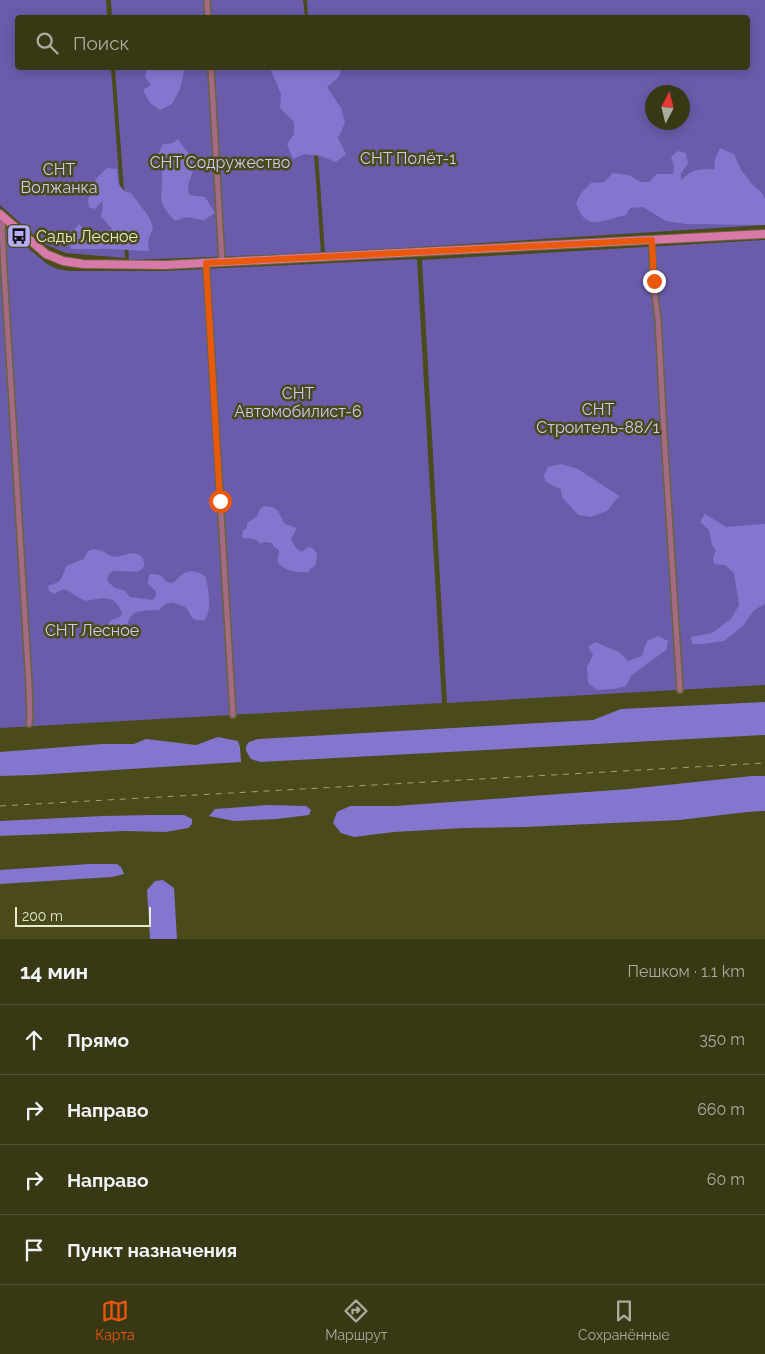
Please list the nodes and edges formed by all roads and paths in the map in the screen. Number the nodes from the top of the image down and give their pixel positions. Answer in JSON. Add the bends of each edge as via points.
{"nodes":[{"id":1,"x":207,"y":0,"type":"edge"},
{"id":2,"x":208,"y":15,"type":"edge"},
{"id":3,"x":211,"y":70,"type":"edge"},
{"id":4,"x":2,"y":216,"type":"edge"},
{"id":5,"x":765,"y":234,"type":"edge"},
{"id":6,"x":652,"y":240,"type":"junction"},
{"id":7,"x":222,"y":262,"type":"junction"},
{"id":8,"x":206,"y":263,"type":"junction"},
{"id":9,"x":680,"y":690,"type":"dead end"},
{"id":10,"x":233,"y":715,"type":"dead end"},
{"id":11,"x":28,"y":724,"type":"dead end"}],
"edges":[{"from":1,"to":2,"type":"street"},
{"from":3,"to":7,"type":"street"},
{"from":4,"to":8,"type":"street","via":[[46,254],[63,261],[147,265]]},
{"from":4,"to":11,"type":"street","via":[[29,685]]},
{"from":5,"to":6,"type":"street"},
{"from":6,"to":7,"type":"street"},
{"from":6,"to":9,"type":"street"},
{"from":7,"to":8,"type":"street"},
{"from":8,"to":10,"type":"street"}]}
